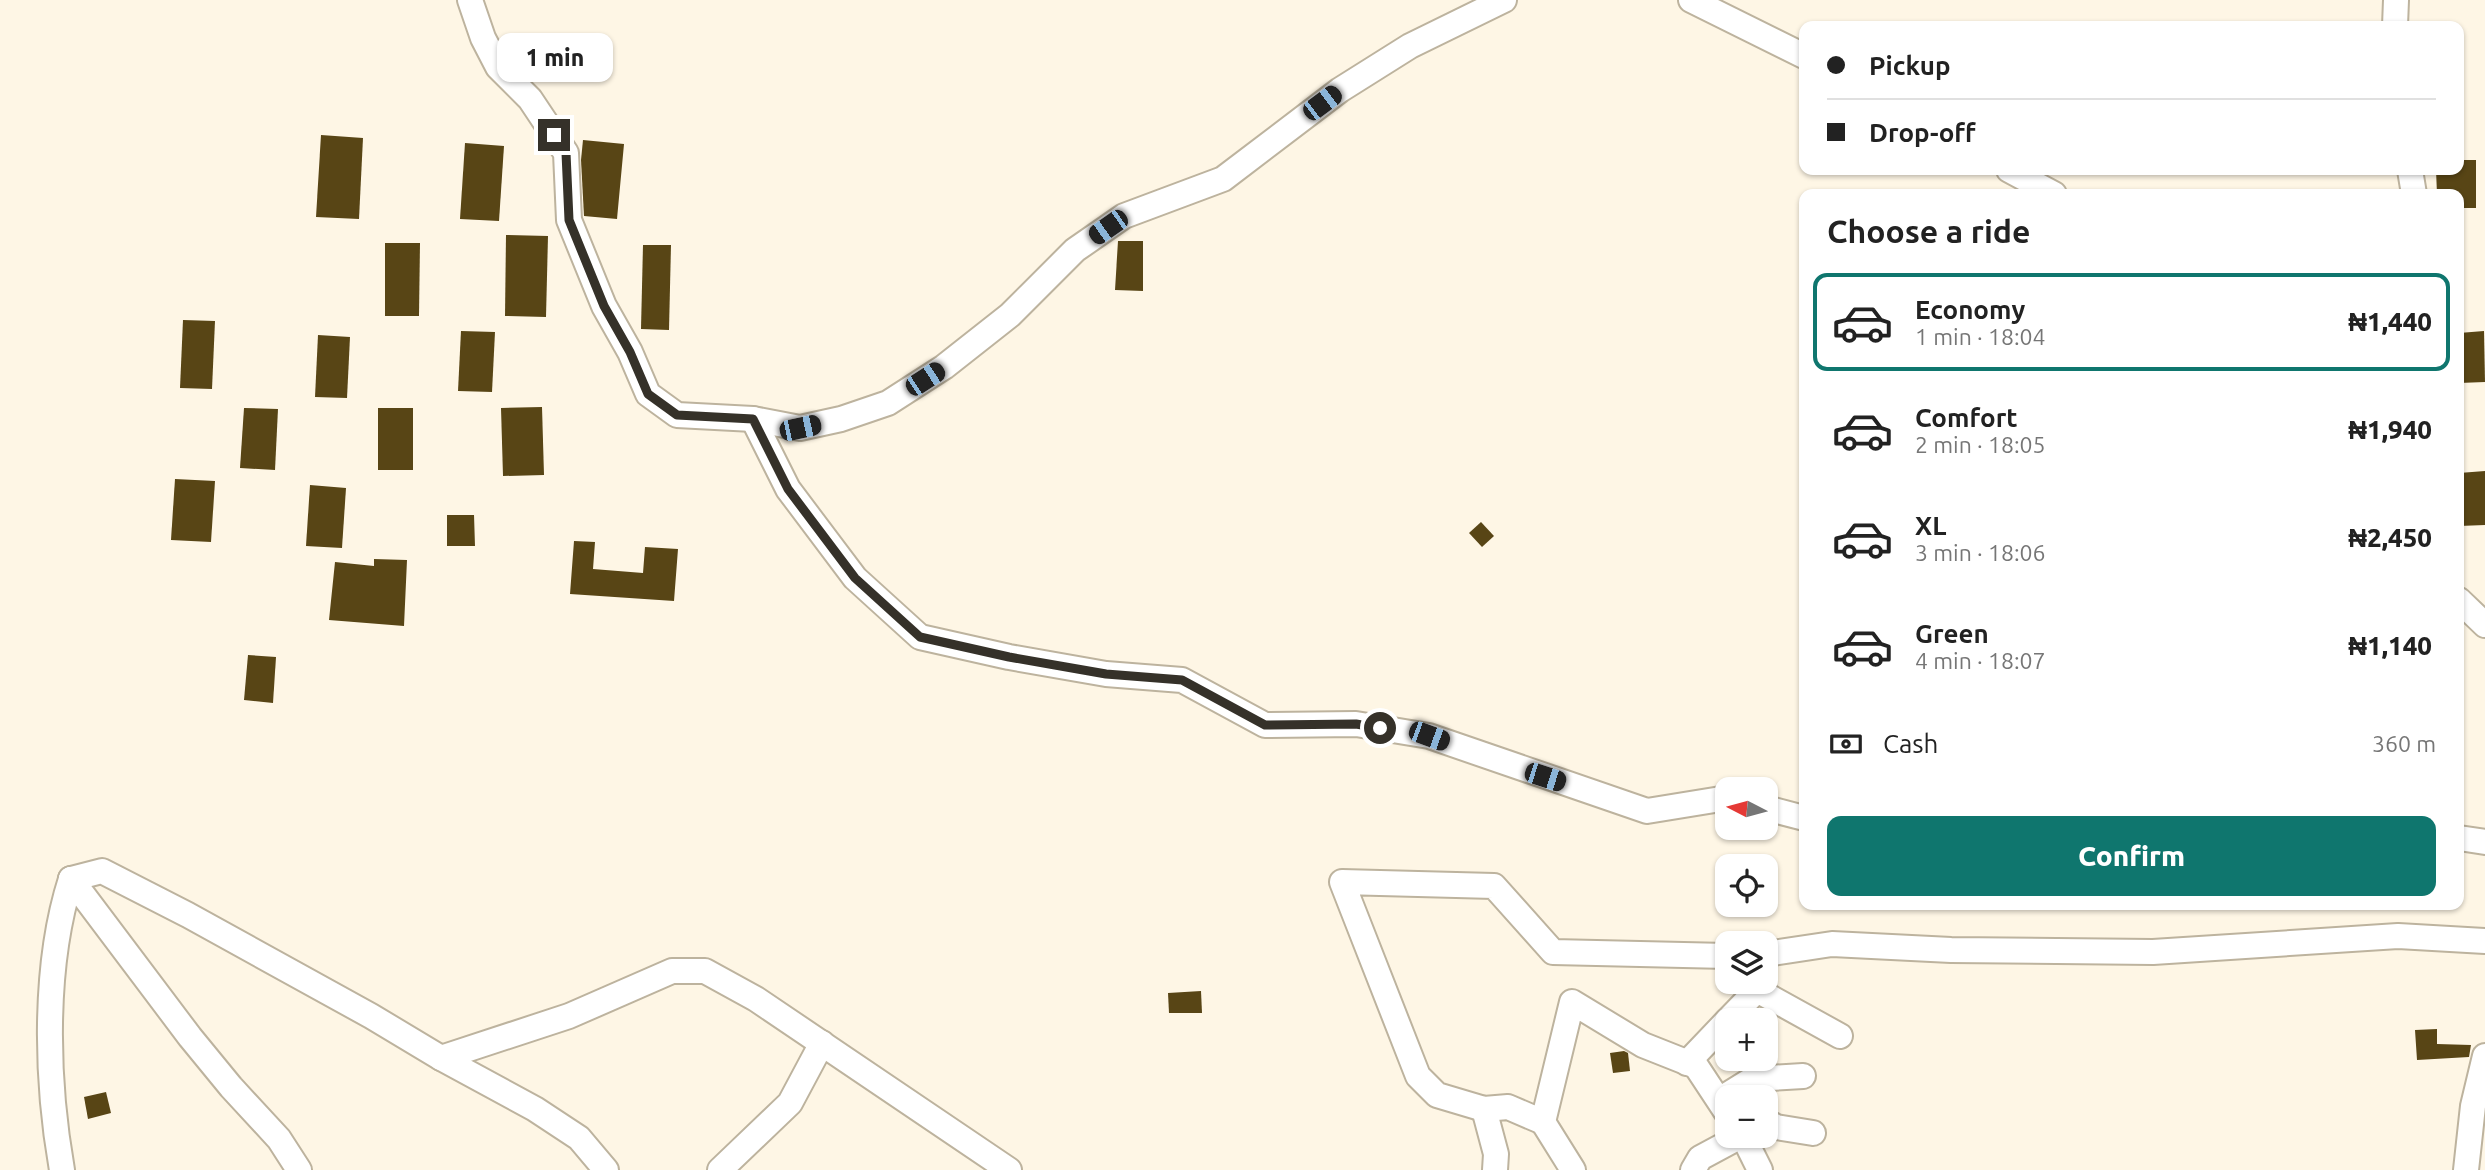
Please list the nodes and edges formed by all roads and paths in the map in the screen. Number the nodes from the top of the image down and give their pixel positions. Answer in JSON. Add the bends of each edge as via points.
{"nodes":[{"id":1,"x":470,"y":0,"type":"edge"},
{"id":2,"x":1504,"y":0,"type":"edge"},
{"id":3,"x":1691,"y":0,"type":"edge"},
{"id":4,"x":2396,"y":0,"type":"edge"},
{"id":5,"x":2395,"y":21,"type":"edge"},
{"id":6,"x":1799,"y":54,"type":"edge"},
{"id":7,"x":2018,"y":175,"type":"edge"},
{"id":8,"x":2045,"y":189,"type":"edge"},
{"id":9,"x":753,"y":419,"type":"junction"},
{"id":10,"x":2464,"y":605,"type":"edge"},
{"id":11,"x":2485,"y":625,"type":"edge"},
{"id":12,"x":1715,"y":800,"type":"edge"},
{"id":13,"x":1778,"y":811,"type":"edge"},
{"id":14,"x":1799,"y":817,"type":"edge"},
{"id":15,"x":2464,"y":839,"type":"edge"},
{"id":16,"x":2485,"y":842,"type":"edge"},
{"id":17,"x":71,"y":879,"type":"junction"},
{"id":18,"x":2485,"y":941,"type":"edge"},
{"id":19,"x":1778,"y":952,"type":"edge"},
{"id":20,"x":1715,"y":956,"type":"edge"},
{"id":21,"x":1740,"y":1008,"type":"edge"},
{"id":22,"x":1715,"y":1034,"type":"edge"},
{"id":23,"x":1840,"y":1036,"type":"dead end"},
{"id":24,"x":822,"y":1043,"type":"junction"},
{"id":25,"x":2485,"y":1056,"type":"edge"},
{"id":26,"x":441,"y":1058,"type":"junction"},
{"id":27,"x":1687,"y":1063,"type":"junction"},
{"id":28,"x":1803,"y":1076,"type":"dead end"},
{"id":29,"x":1743,"y":1085,"type":"edge"},
{"id":30,"x":1715,"y":1090,"type":"edge"},
{"id":31,"x":1484,"y":1109,"type":"junction"},
{"id":32,"x":1543,"y":1122,"type":"junction"},
{"id":33,"x":1778,"y":1127,"type":"edge"},
{"id":34,"x":1812,"y":1133,"type":"dead end"},
{"id":35,"x":1719,"y":1148,"type":"edge"},
{"id":36,"x":1748,"y":1148,"type":"edge"},
{"id":37,"x":62,"y":1170,"type":"edge"},
{"id":38,"x":299,"y":1170,"type":"edge"},
{"id":39,"x":606,"y":1170,"type":"edge"},
{"id":40,"x":720,"y":1170,"type":"edge"},
{"id":41,"x":1009,"y":1170,"type":"edge"},
{"id":42,"x":1495,"y":1170,"type":"edge"},
{"id":43,"x":1573,"y":1170,"type":"edge"},
{"id":44,"x":1693,"y":1170,"type":"edge"},
{"id":45,"x":1760,"y":1170,"type":"edge"},
{"id":46,"x":2466,"y":1170,"type":"edge"}],
"edges":[{"from":1,"to":9,"type":"street","via":[[498,67],[530,99],[566,153],[569,220],[604,306],[648,394],[677,415]]},
{"from":2,"to":9,"type":"street","via":[[1410,46],[1340,90],[1223,179],[1124,216],[1075,250],[993,329],[888,402],[800,428]]},
{"from":3,"to":6,"type":"street"},
{"from":4,"to":5,"type":"street"},
{"from":7,"to":8,"type":"street"},
{"from":9,"to":12,"type":"street","via":[[788,489],[855,578],[920,637],[1106,674],[1182,680],[1265,725],[1356,724],[1429,736],[1647,811]]},
{"from":10,"to":11,"type":"street"},
{"from":13,"to":14,"type":"street"},
{"from":15,"to":16,"type":"street"},
{"from":17,"to":26,"type":"street","via":[[102,871]]},
{"from":17,"to":37,"type":"street","via":[[62,905],[50,1000],[53,1120]]},
{"from":17,"to":38,"type":"street","via":[[190,1037],[279,1139]]},
{"from":18,"to":19,"type":"street","via":[[2398,936],[2153,951],[1832,944]]},
{"from":20,"to":31,"type":"street","via":[[1553,952],[1493,886],[1342,882],[1418,1076],[1437,1095]]},
{"from":21,"to":23,"type":"street","via":[[1757,990]]},
{"from":22,"to":27,"type":"street"},
{"from":24,"to":26,"type":"street","via":[[705,971],[672,971],[569,1016]]},
{"from":24,"to":40,"type":"street","via":[[790,1103]]},
{"from":24,"to":41,"type":"street"},
{"from":25,"to":46,"type":"street","via":[[2473,1106]]},
{"from":26,"to":39,"type":"street","via":[[579,1138]]},
{"from":27,"to":30,"type":"street","via":[[1696,1066]]},
{"from":27,"to":32,"type":"street","via":[[1643,1045],[1572,1002]]},
{"from":28,"to":29,"type":"street","via":[[1752,1079]]},
{"from":31,"to":32,"type":"street","via":[[1508,1107]]},
{"from":31,"to":42,"type":"street","via":[[1496,1154]]},
{"from":32,"to":43,"type":"street"},
{"from":33,"to":34,"type":"street"},
{"from":35,"to":44,"type":"street","via":[[1700,1158]]},
{"from":36,"to":45,"type":"street"}]}
